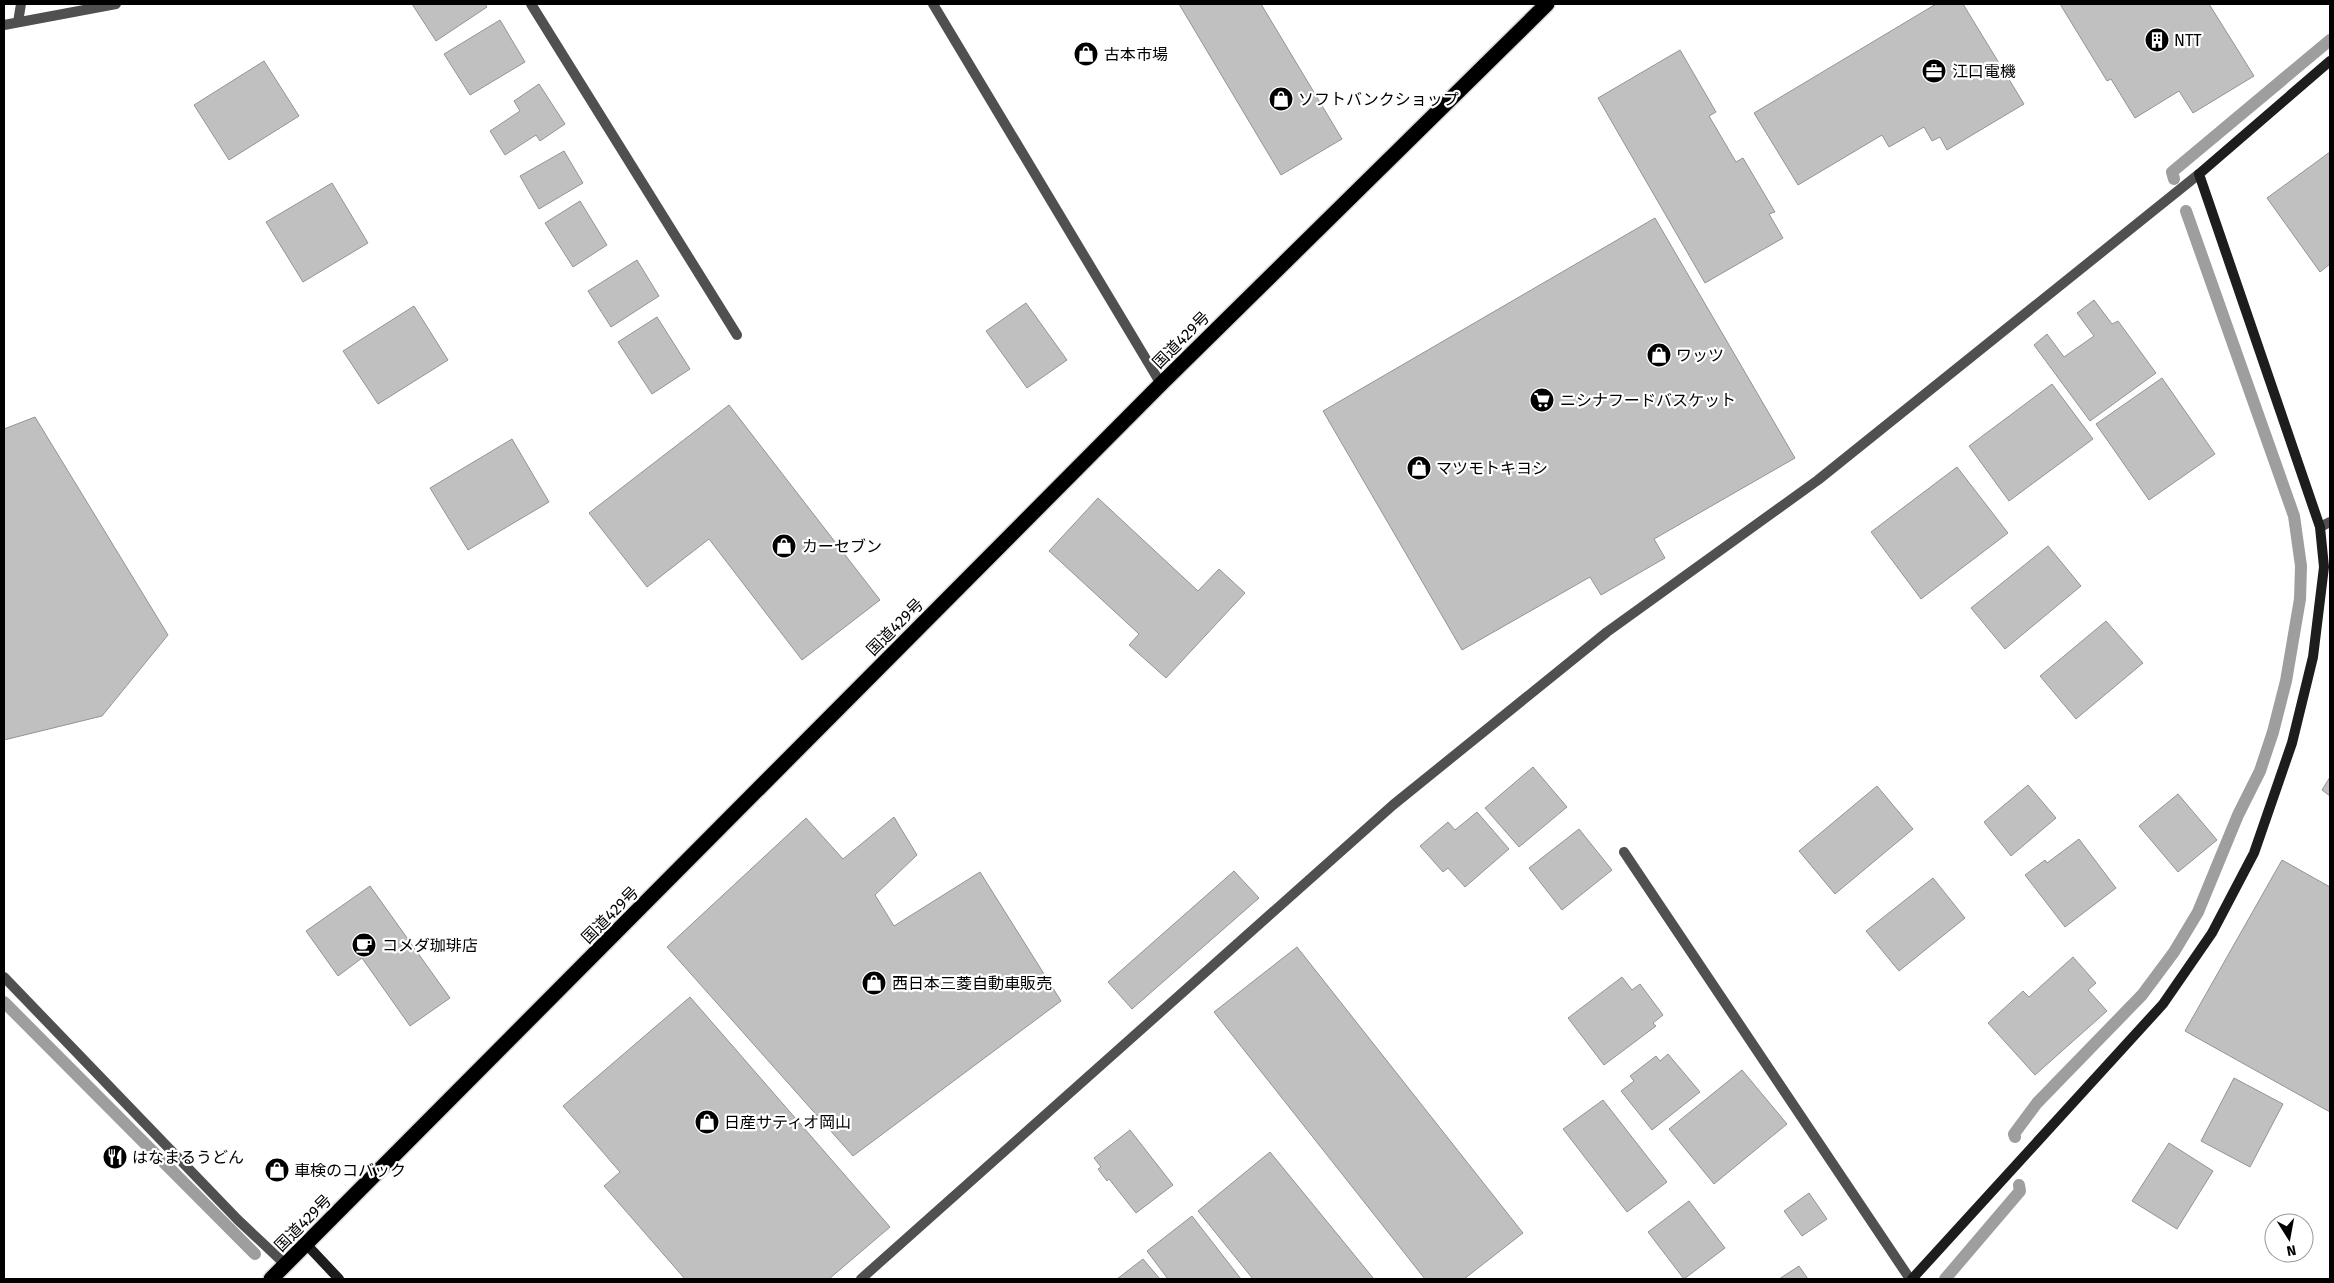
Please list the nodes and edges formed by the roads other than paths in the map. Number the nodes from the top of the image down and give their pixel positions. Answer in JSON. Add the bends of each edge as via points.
{"nodes":[{"id":1,"x":21,"y":4,"type":"edge"},
{"id":2,"x":116,"y":4,"type":"edge"},
{"id":3,"x":531,"y":4,"type":"edge"},
{"id":4,"x":933,"y":4,"type":"edge"},
{"id":5,"x":1547,"y":4,"type":"edge"},
{"id":6,"x":18,"y":22,"type":"junction"},
{"id":7,"x":4,"y":25,"type":"edge"},
{"id":8,"x":2330,"y":61,"type":"edge"},
{"id":9,"x":2199,"y":174,"type":"junction"},
{"id":10,"x":737,"y":335,"type":"dead end"},
{"id":11,"x":1161,"y":384,"type":"junction"},
{"id":12,"x":2330,"y":522,"type":"edge"},
{"id":13,"x":2320,"y":527,"type":"junction"},
{"id":14,"x":1624,"y":852,"type":"dead end"},
{"id":15,"x":4,"y":977,"type":"edge"},
{"id":16,"x":307,"y":1245,"type":"junction"},
{"id":17,"x":286,"y":1265,"type":"junction"},
{"id":18,"x":272,"y":1279,"type":"edge"},
{"id":19,"x":338,"y":1279,"type":"edge"},
{"id":20,"x":860,"y":1279,"type":"edge"},
{"id":21,"x":1911,"y":1279,"type":"edge"}],
"edges":[{"from":1,"to":6,"type":"street"},
{"from":2,"to":6,"type":"street"},
{"from":3,"to":10,"type":"street"},
{"from":4,"to":11,"type":"street"},
{"from":5,"to":11,"type":"highway","name":"国道429号"},
{"from":6,"to":7,"type":"street"},
{"from":8,"to":9,"type":"street"},
{"from":9,"to":13,"type":"street"},
{"from":9,"to":20,"type":"street","via":[[1818,480],[1607,632],[1393,805]]},
{"from":11,"to":16,"type":"highway","name":"国道429号"},
{"from":12,"to":13,"type":"street"},
{"from":13,"to":21,"type":"street","via":[[2324,567],[2314,657],[2292,743],[2254,853],[2212,933],[2163,1004]]},
{"from":14,"to":21,"type":"street"},
{"from":15,"to":17,"type":"street"},
{"from":16,"to":17,"type":"highway","name":"国道429号"},
{"from":16,"to":19,"type":"street"},
{"from":17,"to":18,"type":"highway","name":"国道429号"}]}
